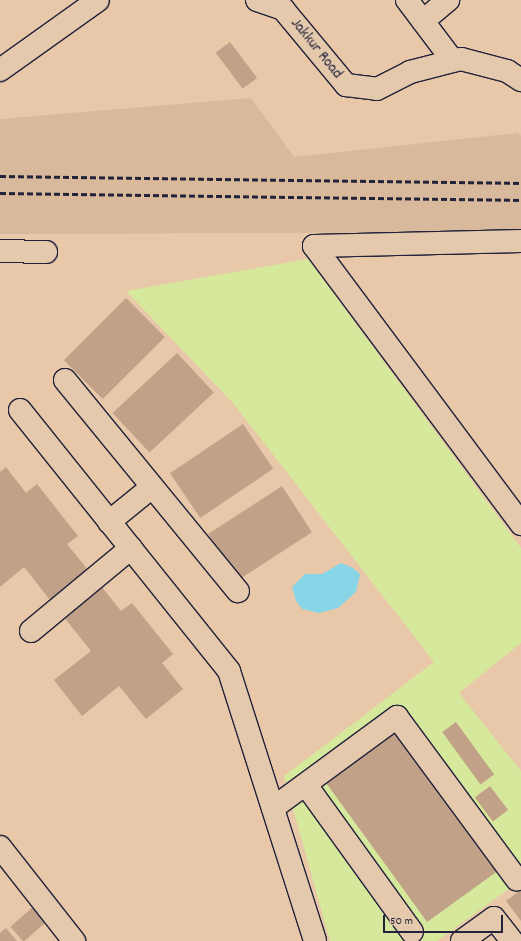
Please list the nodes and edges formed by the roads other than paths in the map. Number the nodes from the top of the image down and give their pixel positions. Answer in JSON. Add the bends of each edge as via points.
{"nodes":[{"id":1,"x":98,"y":0,"type":"edge"},
{"id":2,"x":257,"y":0,"type":"edge"},
{"id":3,"x":407,"y":0,"type":"edge"},
{"id":4,"x":448,"y":0,"type":"edge"},
{"id":5,"x":289,"y":4,"type":"edge"},
{"id":6,"x":423,"y":21,"type":"junction"},
{"id":7,"x":453,"y":61,"type":"junction"},
{"id":8,"x":0,"y":70,"type":"edge"},
{"id":9,"x":521,"y":80,"type":"edge"},
{"id":10,"x":521,"y":241,"type":"edge"},
{"id":11,"x":0,"y":251,"type":"edge"},
{"id":12,"x":46,"y":252,"type":"dead end"},
{"id":13,"x":65,"y":380,"type":"dead end"},
{"id":14,"x":20,"y":410,"type":"dead end"},
{"id":15,"x":152,"y":487,"type":"junction"},
{"id":16,"x":109,"y":522,"type":"junction"},
{"id":17,"x":521,"y":524,"type":"edge"},
{"id":18,"x":131,"y":548,"type":"junction"},
{"id":19,"x":238,"y":591,"type":"dead end"},
{"id":20,"x":31,"y":631,"type":"dead end"},
{"id":21,"x":306,"y":785,"type":"junction"},
{"id":22,"x":273,"y":808,"type":"junction"},
{"id":23,"x":0,"y":847,"type":"edge"},
{"id":24,"x":516,"y":880,"type":"dead end"},
{"id":25,"x":412,"y":932,"type":"dead end"},
{"id":26,"x":74,"y":941,"type":"edge"},
{"id":27,"x":315,"y":941,"type":"edge"},
{"id":28,"x":462,"y":941,"type":"edge"},
{"id":29,"x":512,"y":941,"type":"edge"}],
"edges":[{"from":1,"to":8,"type":"street"},
{"from":2,"to":5,"type":"street","name":"Jakkur Road"},
{"from":3,"to":6,"type":"street"},
{"from":4,"to":6,"type":"street"},
{"from":5,"to":7,"type":"street","name":"Jakkur Road","via":[[346,86],[377,90],[410,72]]},
{"from":6,"to":7,"type":"street"},
{"from":7,"to":9,"type":"street","via":[[460,59],[508,71]]},
{"from":10,"to":17,"type":"street","via":[[314,246]]},
{"from":11,"to":12,"type":"street"},
{"from":13,"to":15,"type":"street"},
{"from":14,"to":16,"type":"street"},
{"from":15,"to":16,"type":"street"},
{"from":15,"to":19,"type":"street"},
{"from":16,"to":18,"type":"street"},
{"from":18,"to":20,"type":"street"},
{"from":18,"to":22,"type":"street","via":[[229,671]]},
{"from":21,"to":22,"type":"street"},
{"from":21,"to":24,"type":"street","via":[[397,717]]},
{"from":21,"to":25,"type":"street"},
{"from":22,"to":27,"type":"street"},
{"from":23,"to":26,"type":"street"},
{"from":28,"to":29,"type":"street","via":[[494,918]]}]}
